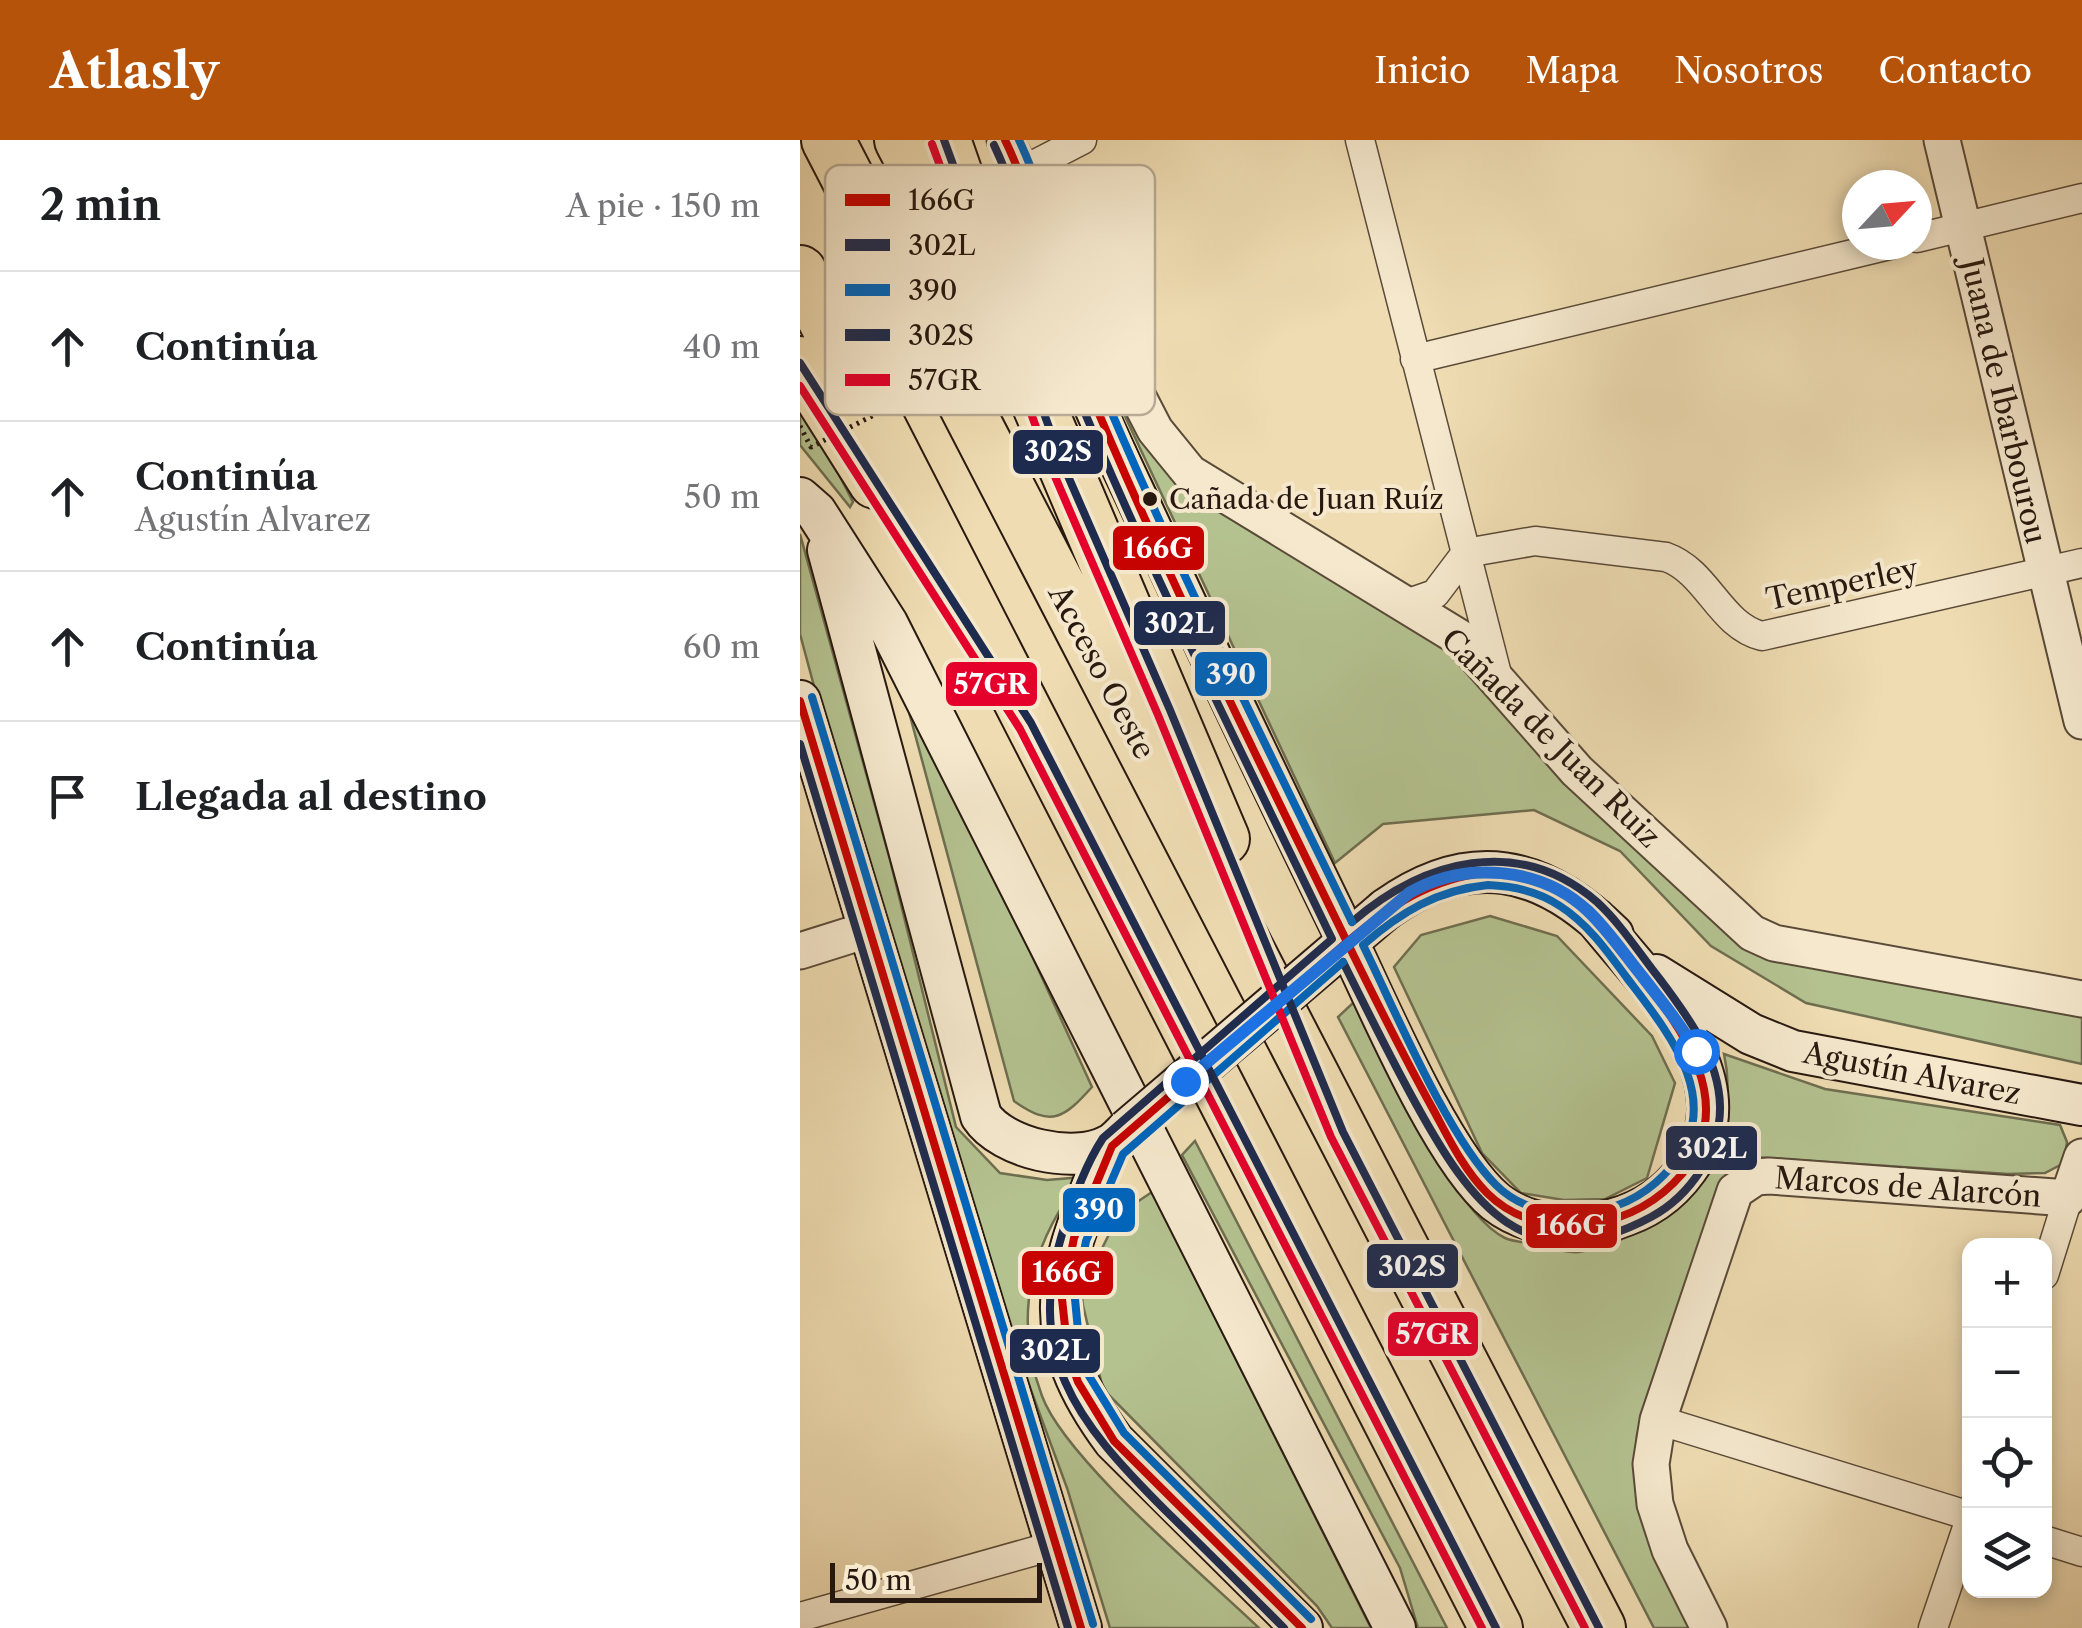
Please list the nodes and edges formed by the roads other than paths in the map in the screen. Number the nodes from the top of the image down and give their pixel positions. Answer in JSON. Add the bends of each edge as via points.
{"nodes":[{"id":1,"x":828,"y":140,"type":"edge"},
{"id":2,"x":901,"y":140,"type":"edge"},
{"id":3,"x":944,"y":140,"type":"edge"},
{"id":4,"x":1082,"y":140,"type":"edge"},
{"id":5,"x":1360,"y":140,"type":"edge"},
{"id":6,"x":1942,"y":140,"type":"edge"},
{"id":7,"x":1014,"y":156,"type":"edge"},
{"id":8,"x":841,"y":165,"type":"edge"},
{"id":9,"x":914,"y":165,"type":"edge"},
{"id":10,"x":953,"y":165,"type":"edge"},
{"id":11,"x":2082,"y":198,"type":"edge"},
{"id":12,"x":1963,"y":227,"type":"junction"},
{"id":13,"x":1932,"y":234,"type":"edge"},
{"id":14,"x":1842,"y":257,"type":"edge"},
{"id":15,"x":800,"y":272,"type":"edge"},
{"id":16,"x":825,"y":321,"type":"edge"},
{"id":17,"x":1415,"y":359,"type":"junction"},
{"id":18,"x":800,"y":363,"type":"edge"},
{"id":19,"x":825,"y":402,"type":"edge"},
{"id":20,"x":833,"y":415,"type":"edge"},
{"id":21,"x":873,"y":415,"type":"edge"},
{"id":22,"x":971,"y":415,"type":"edge"},
{"id":23,"x":1044,"y":415,"type":"edge"},
{"id":24,"x":1101,"y":415,"type":"edge"},
{"id":25,"x":1147,"y":415,"type":"edge"},
{"id":26,"x":810,"y":510,"type":"edge"},
{"id":27,"x":1466,"y":553,"type":"junction"},
{"id":28,"x":2082,"y":563,"type":"edge"},
{"id":29,"x":2044,"y":572,"type":"junction"},
{"id":30,"x":1409,"y":603,"type":"junction"},
{"id":31,"x":1498,"y":678,"type":"junction"},
{"id":32,"x":800,"y":701,"type":"edge"},
{"id":33,"x":2082,"y":721,"type":"edge"},
{"id":34,"x":1031,"y":723,"type":"junction"},
{"id":35,"x":1596,"y":919,"type":"junction"},
{"id":36,"x":870,"y":929,"type":"junction"},
{"id":37,"x":800,"y":951,"type":"edge"},
{"id":38,"x":2082,"y":999,"type":"edge"},
{"id":39,"x":2082,"y":1105,"type":"edge"},
{"id":40,"x":1343,"y":1132,"type":"junction"},
{"id":41,"x":1117,"y":1139,"type":"junction"},
{"id":42,"x":2082,"y":1157,"type":"edge"},
{"id":43,"x":2068,"y":1198,"type":"junction"},
{"id":44,"x":2052,"y":1249,"type":"edge"},
{"id":45,"x":1658,"y":1420,"type":"junction"},
{"id":46,"x":1962,"y":1515,"type":"edge"},
{"id":47,"x":1962,"y":1541,"type":"edge"},
{"id":48,"x":2052,"y":1543,"type":"edge"},
{"id":49,"x":1056,"y":1545,"type":"junction"},
{"id":50,"x":2082,"y":1552,"type":"edge"},
{"id":51,"x":800,"y":1617,"type":"edge"},
{"id":52,"x":1081,"y":1628,"type":"edge"},
{"id":53,"x":1302,"y":1628,"type":"edge"},
{"id":54,"x":1394,"y":1628,"type":"edge"},
{"id":55,"x":1496,"y":1628,"type":"edge"},
{"id":56,"x":1599,"y":1628,"type":"edge"},
{"id":57,"x":1709,"y":1628,"type":"edge"},
{"id":58,"x":1933,"y":1628,"type":"edge"}],
"edges":[{"from":1,"to":8,"type":"highway","name":"Acceso Oeste"},
{"from":2,"to":9,"type":"highway"},
{"from":3,"to":10,"type":"highway"},
{"from":4,"to":7,"type":"street"},
{"from":5,"to":17,"type":"street"},
{"from":6,"to":12,"type":"street","name":"Juana de Ibarbourou"},
{"from":11,"to":12,"type":"street"},
{"from":12,"to":13,"type":"street"},
{"from":12,"to":29,"type":"street","name":"Juana de Ibarbourou"},
{"from":14,"to":17,"type":"street"},
{"from":15,"to":16,"type":"highway"},
{"from":17,"to":27,"type":"street"},
{"from":18,"to":19,"type":"highway"},
{"from":20,"to":34,"type":"highway"},
{"from":21,"to":34,"type":"highway"},
{"from":22,"to":40,"type":"highway","name":"Acceso Oeste"},
{"from":23,"to":40,"type":"highway"},
{"from":24,"to":35,"type":"main road","via":[[1198,632],[1458,1156],[1505,1209],[1557,1225],[1606,1222],[1658,1200],[1693,1161],[1707,1111],[1705,1077],[1689,1038]]},
{"from":25,"to":30,"type":"street","name":"Cañada de Juan Ruiz","via":[[1190,472]]},
{"from":26,"to":41,"type":"main road","via":[[976,1107],[994,1132],[1020,1146],[1054,1151]]},
{"from":26,"to":54,"type":"main road","via":[[888,622]]},
{"from":27,"to":29,"type":"street","name":"Temperley","via":[[1535,541],[1666,557],[1697,576],[1737,625],[1762,636]]},
{"from":27,"to":30,"type":"street","via":[[1435,594]]},
{"from":27,"to":31,"type":"street"},
{"from":28,"to":29,"type":"street","name":"Temperley"},
{"from":29,"to":33,"type":"street","name":"Juana de Ibarbourou"},
{"from":30,"to":31,"type":"street","name":"Cañada de Juan Ruiz","via":[[1460,638]]},
{"from":31,"to":38,"type":"street","name":"Cañada de Juan Ruiz","via":[[1577,770],[1752,933],[1774,943]]},
{"from":32,"to":36,"type":"main road"},
{"from":34,"to":55,"type":"highway"},
{"from":35,"to":39,"type":"main road","name":"Agustín Alvarez","via":[[1669,986],[1793,1052]]},
{"from":35,"to":41,"type":"main road","name":"Agustín Alvarez","bridge":true,"via":[[1556,889],[1498,872],[1444,876],[1386,909]]},
{"from":36,"to":37,"type":"street"},
{"from":36,"to":49,"type":"main road"},
{"from":40,"to":56,"type":"highway","name":"Acceso Oeste"},
{"from":41,"to":53,"type":"main road","via":[[1061,1281],[1061,1332],[1072,1371],[1114,1441]]},
{"from":42,"to":43,"type":"street"},
{"from":43,"to":44,"type":"street"},
{"from":43,"to":45,"type":"street","name":"Marcos de Alarcón","via":[[1770,1176],[1744,1182],[1726,1211]]},
{"from":45,"to":46,"type":"street"},
{"from":45,"to":57,"type":"street","name":"Marcos de Alarcón","via":[[1651,1464],[1655,1504]]},
{"from":47,"to":58,"type":"street"},
{"from":48,"to":50,"type":"street"},
{"from":49,"to":51,"type":"street"},
{"from":49,"to":52,"type":"main road"}]}
